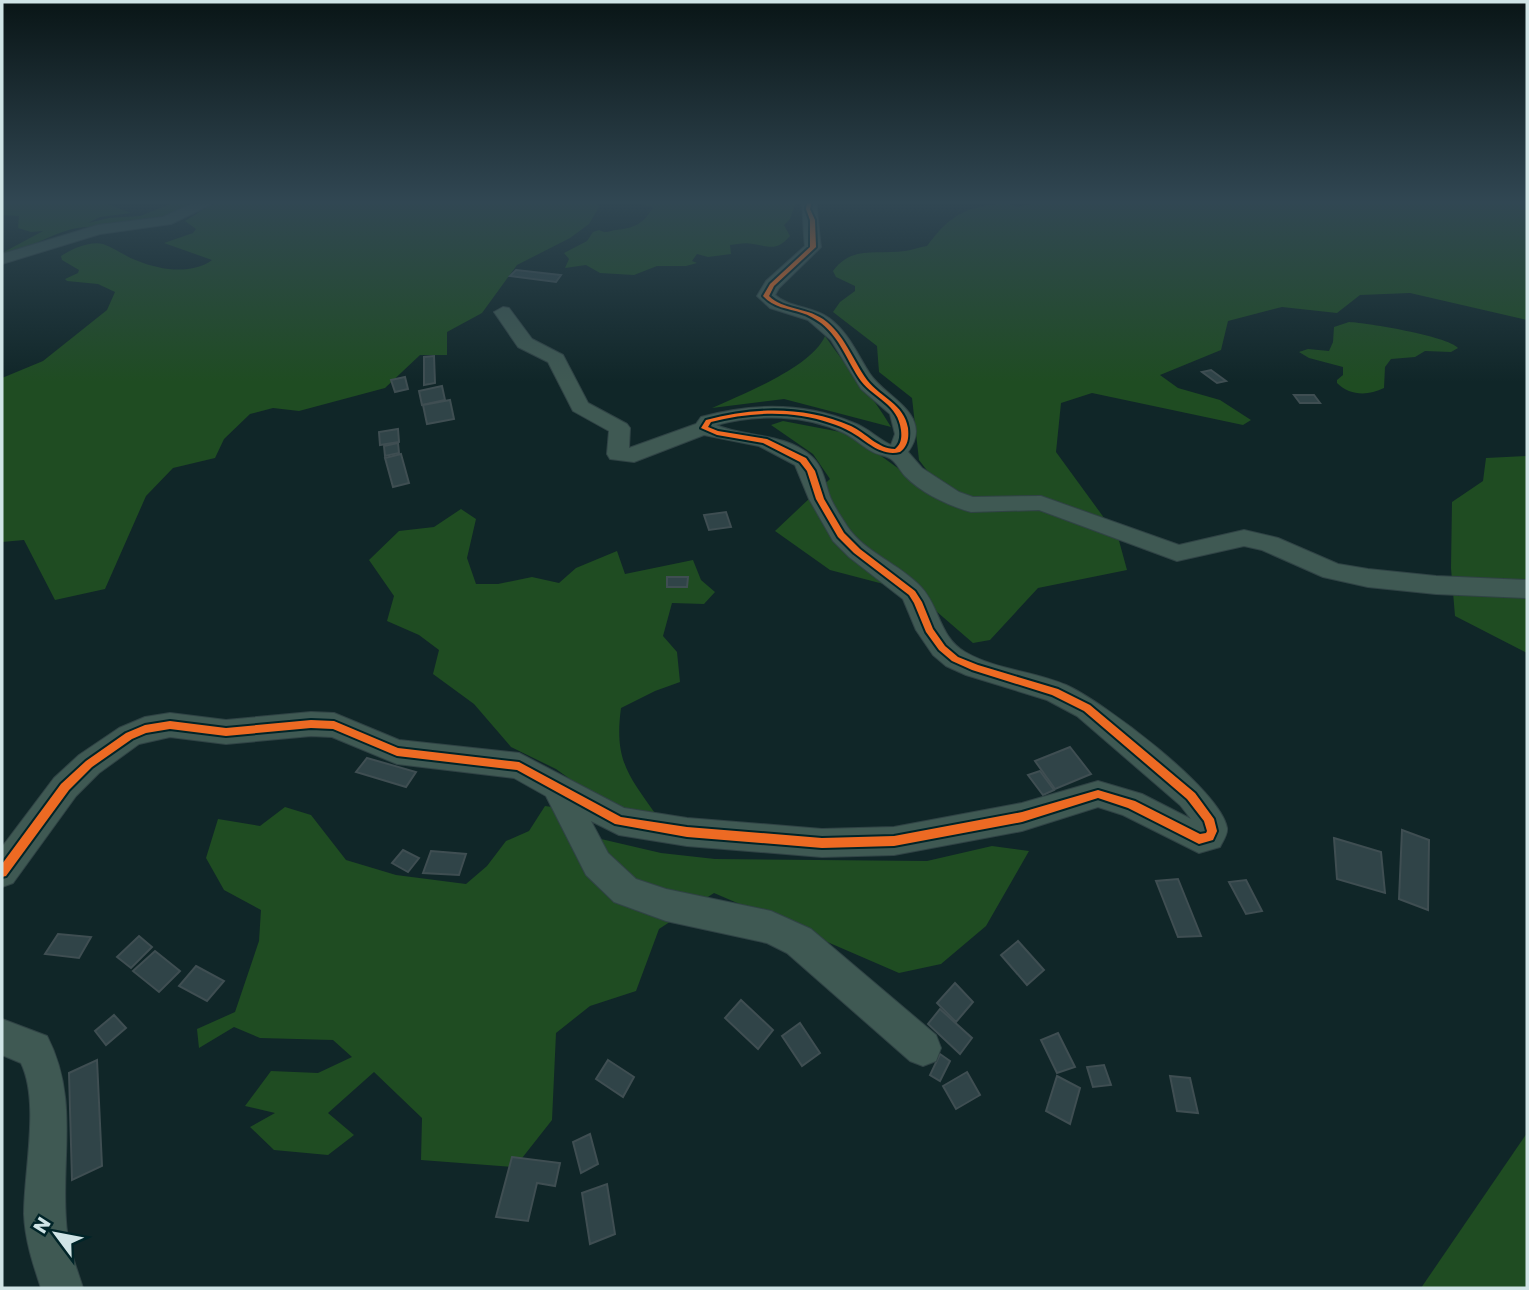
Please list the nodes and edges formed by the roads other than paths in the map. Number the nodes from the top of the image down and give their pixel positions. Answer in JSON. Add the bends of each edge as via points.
{"nodes":[{"id":1,"x":798,"y":261,"type":"edge"},
{"id":2,"x":503,"y":312,"type":"dead end"},
{"id":3,"x":704,"y":428,"type":"junction"},
{"id":4,"x":896,"y":451,"type":"junction"},
{"id":5,"x":1527,"y":589,"type":"edge"},
{"id":6,"x":556,"y":786,"type":"junction"},
{"id":7,"x":2,"y":872,"type":"edge"},
{"id":8,"x":2,"y":1037,"type":"edge"},
{"id":9,"x":923,"y":1048,"type":"dead end"},
{"id":10,"x":62,"y":1288,"type":"edge"}],
"edges":[{"from":1,"to":4,"type":"street","via":[[766,296],[780,306],[813,315],[841,338],[863,379],[901,415],[905,441]]},
{"from":2,"to":3,"type":"street","via":[[525,343],[556,359],[580,407],[620,428],[618,454],[634,455]]},
{"from":3,"to":4,"type":"street","via":[[708,421],[729,416],[793,413],[842,425]]},
{"from":3,"to":6,"type":"street","via":[[765,441],[803,460],[841,535],[912,593],[942,648],[975,668],[1055,692],[1087,708],[1191,796],[1209,819],[1212,831],[1209,837],[1199,839],[1131,804],[1098,794],[1022,817],[894,841],[822,843],[635,825]]},
{"from":4,"to":5,"type":"street","via":[[914,473],[971,505],[1041,503],[1166,550],[1186,553],[1219,540],[1244,538],[1345,574]]},
{"from":6,"to":7,"type":"street","via":[[512,764],[397,752],[334,725],[226,732],[159,726],[111,747],[73,779]]},
{"from":6,"to":9,"type":"street","via":[[597,864],[626,891],[666,905],[771,927],[799,941]]},
{"from":8,"to":10,"type":"street","via":[[34,1049],[42,1064],[47,1120],[45,1215]]}]}
